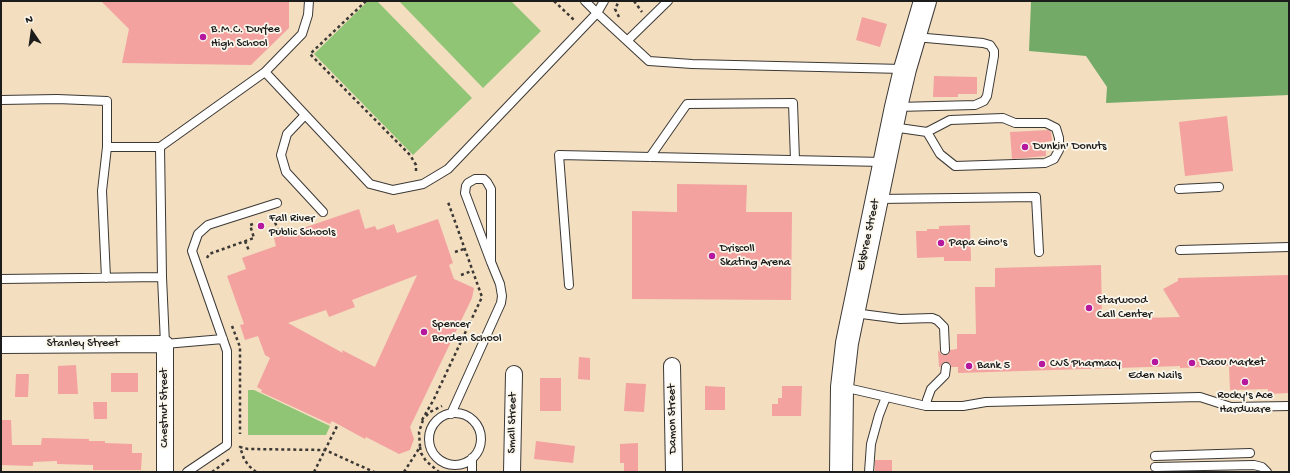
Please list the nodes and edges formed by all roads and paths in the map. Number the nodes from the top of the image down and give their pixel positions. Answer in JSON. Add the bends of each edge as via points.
{"nodes":[{"id":1,"x":309,"y":1,"type":"edge"},
{"id":2,"x":366,"y":1,"type":"edge"},
{"id":3,"x":554,"y":1,"type":"edge"},
{"id":4,"x":585,"y":1,"type":"edge"},
{"id":5,"x":604,"y":1,"type":"edge"},
{"id":6,"x":619,"y":1,"type":"edge"},
{"id":7,"x":634,"y":1,"type":"edge"},
{"id":8,"x":668,"y":1,"type":"edge"},
{"id":9,"x":924,"y":1,"type":"edge"},
{"id":10,"x":646,"y":9,"type":"dead end"},
{"id":11,"x":597,"y":13,"type":"junction"},
{"id":12,"x":642,"y":13,"type":"junction"},
{"id":13,"x":639,"y":16,"type":"dead end"},
{"id":14,"x":574,"y":20,"type":"dead end"},
{"id":15,"x":624,"y":21,"type":"dead end"},
{"id":16,"x":914,"y":37,"type":"junction"},
{"id":17,"x":628,"y":40,"type":"junction"},
{"id":18,"x":905,"y":69,"type":"junction"},
{"id":19,"x":265,"y":72,"type":"junction"},
{"id":20,"x":1,"y":100,"type":"edge"},
{"id":21,"x":305,"y":115,"type":"junction"},
{"id":22,"x":894,"y":117,"type":"junction"},
{"id":23,"x":927,"y":132,"type":"junction"},
{"id":24,"x":107,"y":147,"type":"junction"},
{"id":25,"x":160,"y":147,"type":"junction"},
{"id":26,"x":650,"y":157,"type":"junction"},
{"id":27,"x":795,"y":160,"type":"junction"},
{"id":28,"x":884,"y":162,"type":"junction"},
{"id":29,"x":416,"y":174,"type":"dead end"},
{"id":30,"x":1219,"y":187,"type":"dead end"},
{"id":31,"x":1179,"y":189,"type":"dead end"},
{"id":32,"x":877,"y":199,"type":"junction"},
{"id":33,"x":448,"y":202,"type":"dead end"},
{"id":34,"x":277,"y":203,"type":"dead end"},
{"id":35,"x":323,"y":212,"type":"dead end"},
{"id":36,"x":267,"y":219,"type":"dead end"},
{"id":37,"x":256,"y":223,"type":"dead end"},
{"id":38,"x":278,"y":230,"type":"dead end"},
{"id":39,"x":245,"y":241,"type":"junction"},
{"id":40,"x":1289,"y":247,"type":"edge"},
{"id":41,"x":464,"y":249,"type":"junction"},
{"id":42,"x":1180,"y":250,"type":"dead end"},
{"id":43,"x":249,"y":251,"type":"dead end"},
{"id":44,"x":455,"y":252,"type":"dead end"},
{"id":45,"x":1039,"y":252,"type":"dead end"},
{"id":46,"x":208,"y":262,"type":"dead end"},
{"id":47,"x":491,"y":262,"type":"junction"},
{"id":48,"x":472,"y":271,"type":"junction"},
{"id":49,"x":462,"y":275,"type":"dead end"},
{"id":50,"x":162,"y":277,"type":"junction"},
{"id":51,"x":106,"y":278,"type":"junction"},
{"id":52,"x":1,"y":279,"type":"edge"},
{"id":53,"x":569,"y":284,"type":"dead end"},
{"id":54,"x":853,"y":313,"type":"junction"},
{"id":55,"x":231,"y":323,"type":"dead end"},
{"id":56,"x":223,"y":339,"type":"junction"},
{"id":57,"x":165,"y":344,"type":"junction"},
{"id":58,"x":1,"y":345,"type":"edge"},
{"id":59,"x":945,"y":350,"type":"dead end"},
{"id":60,"x":672,"y":366,"type":"dead end"},
{"id":61,"x":946,"y":367,"type":"dead end"},
{"id":62,"x":514,"y":374,"type":"dead end"},
{"id":63,"x":842,"y":387,"type":"junction"},
{"id":64,"x":886,"y":397,"type":"junction"},
{"id":65,"x":445,"y":403,"type":"dead end"},
{"id":66,"x":926,"y":406,"type":"junction"},
{"id":67,"x":1289,"y":406,"type":"edge"},
{"id":68,"x":451,"y":414,"type":"junction"},
{"id":69,"x":422,"y":420,"type":"junction"},
{"id":70,"x":337,"y":426,"type":"dead end"},
{"id":71,"x":420,"y":447,"type":"junction"},
{"id":72,"x":240,"y":448,"type":"junction"},
{"id":73,"x":325,"y":450,"type":"junction"},
{"id":74,"x":1250,"y":454,"type":"dead end"},
{"id":75,"x":1155,"y":456,"type":"dead end"},
{"id":76,"x":472,"y":458,"type":"junction"},
{"id":77,"x":1155,"y":467,"type":"dead end"},
{"id":78,"x":165,"y":472,"type":"edge"},
{"id":79,"x":187,"y":472,"type":"edge"},
{"id":80,"x":212,"y":472,"type":"edge"},
{"id":81,"x":256,"y":472,"type":"edge"},
{"id":82,"x":314,"y":472,"type":"edge"},
{"id":83,"x":374,"y":472,"type":"edge"},
{"id":84,"x":404,"y":472,"type":"edge"},
{"id":85,"x":439,"y":472,"type":"edge"},
{"id":86,"x":472,"y":472,"type":"edge"},
{"id":87,"x":512,"y":472,"type":"edge"},
{"id":88,"x":674,"y":472,"type":"edge"},
{"id":89,"x":841,"y":472,"type":"edge"},
{"id":90,"x":869,"y":472,"type":"edge"},
{"id":91,"x":1267,"y":472,"type":"edge"}],
"edges":[{"from":1,"to":19,"type":"lane","via":[[302,34]]},
{"from":2,"to":29,"type":"path","via":[[310,54],[410,155],[416,165]]},
{"from":3,"to":14,"type":"path"},
{"from":4,"to":11,"type":"lane"},
{"from":5,"to":11,"type":"lane"},
{"from":6,"to":15,"type":"path","via":[[615,9],[618,17]]},
{"from":7,"to":12,"type":"path"},
{"from":8,"to":17,"type":"lane"},
{"from":9,"to":16,"type":"street","name":"Elsbree Street"},
{"from":10,"to":12,"type":"path"},
{"from":11,"to":17,"type":"lane"},
{"from":11,"to":21,"type":"lane","via":[[448,169],[423,184],[394,190],[370,184]]},
{"from":12,"to":13,"type":"path"},
{"from":16,"to":18,"type":"street","name":"Elsbree Street"},
{"from":16,"to":22,"type":"lane","via":[[990,45],[994,56],[987,96],[984,101],[975,105]]},
{"from":17,"to":18,"type":"lane","via":[[649,61]]},
{"from":18,"to":22,"type":"street","name":"Elsbree Street"},
{"from":19,"to":21,"type":"lane"},
{"from":19,"to":25,"type":"lane"},
{"from":20,"to":24,"type":"lane","via":[[107,102]]},
{"from":21,"to":35,"type":"lane","via":[[287,134],[281,155],[286,172]]},
{"from":22,"to":23,"type":"lane"},
{"from":22,"to":28,"type":"street","name":"Elsbree Street"},
{"from":23,"to":23,"type":"lane","via":[[940,154],[955,166],[1045,163],[1054,159],[1059,150],[1056,128],[1046,123],[1015,124],[1003,118],[950,120]]},
{"from":24,"to":25,"type":"lane"},
{"from":24,"to":51,"type":"lane","via":[[102,191]]},
{"from":25,"to":50,"type":"lane"},
{"from":26,"to":27,"type":"lane"},
{"from":26,"to":27,"type":"lane","via":[[687,104],[793,104]]},
{"from":26,"to":53,"type":"lane","via":[[559,155]]},
{"from":27,"to":28,"type":"lane"},
{"from":28,"to":32,"type":"street","name":"Elsbree Street"},
{"from":30,"to":31,"type":"lane"},
{"from":32,"to":45,"type":"lane","via":[[1036,197]]},
{"from":32,"to":54,"type":"street","name":"Elsbree Street"},
{"from":33,"to":41,"type":"path"},
{"from":34,"to":56,"type":"lane","via":[[208,225],[198,234],[192,251]]},
{"from":36,"to":38,"type":"path","via":[[273,216]]},
{"from":37,"to":39,"type":"path","via":[[250,225],[254,238]]},
{"from":39,"to":43,"type":"path"},
{"from":39,"to":46,"type":"path","via":[[209,254]]},
{"from":40,"to":42,"type":"lane"},
{"from":41,"to":44,"type":"path"},
{"from":41,"to":48,"type":"path"},
{"from":47,"to":47,"type":"lane","via":[[491,189],[487,182],[480,178],[468,183],[465,194]]},
{"from":47,"to":68,"type":"lane","via":[[501,289],[501,303]]},
{"from":48,"to":49,"type":"path"},
{"from":48,"to":69,"type":"path","via":[[482,297]]},
{"from":50,"to":51,"type":"lane"},
{"from":50,"to":57,"type":"lane"},
{"from":51,"to":52,"type":"lane"},
{"from":54,"to":59,"type":"lane","via":[[900,318],[932,318],[941,322],[944,327]]},
{"from":54,"to":63,"type":"street","name":"Elsbree Street"},
{"from":55,"to":72,"type":"path","via":[[240,347]]},
{"from":56,"to":57,"type":"lane"},
{"from":56,"to":79,"type":"lane","via":[[227,351],[227,445]]},
{"from":57,"to":58,"type":"street","name":"Stanley Street"},
{"from":57,"to":78,"type":"street","name":"Chestnut Street"},
{"from":60,"to":88,"type":"street","name":"Damon Street"},
{"from":61,"to":66,"type":"lane","via":[[945,375],[931,389]]},
{"from":62,"to":87,"type":"street","name":"Small Street"},
{"from":63,"to":64,"type":"lane"},
{"from":63,"to":89,"type":"street","name":"Elsbree Street"},
{"from":64,"to":66,"type":"lane"},
{"from":64,"to":90,"type":"lane","via":[[870,444]]},
{"from":65,"to":69,"type":"path"},
{"from":66,"to":67,"type":"lane","via":[[963,406],[986,402],[1200,397],[1231,407]]},
{"from":68,"to":76,"type":"lane","via":[[464,414],[474,421],[480,430],[481,442]]},
{"from":68,"to":76,"type":"lane","via":[[437,420],[431,430],[433,452],[441,460],[452,464],[463,463]]},
{"from":69,"to":71,"type":"path","via":[[419,432]]},
{"from":70,"to":73,"type":"path"},
{"from":71,"to":84,"type":"path"},
{"from":71,"to":85,"type":"path","via":[[426,461]]},
{"from":72,"to":73,"type":"path"},
{"from":72,"to":80,"type":"path"},
{"from":72,"to":81,"type":"path","via":[[244,459]]},
{"from":73,"to":82,"type":"path"},
{"from":73,"to":83,"type":"path"},
{"from":74,"to":75,"type":"lane"},
{"from":76,"to":86,"type":"lane"},
{"from":77,"to":91,"type":"lane","via":[[1254,465],[1262,467]]}]}
